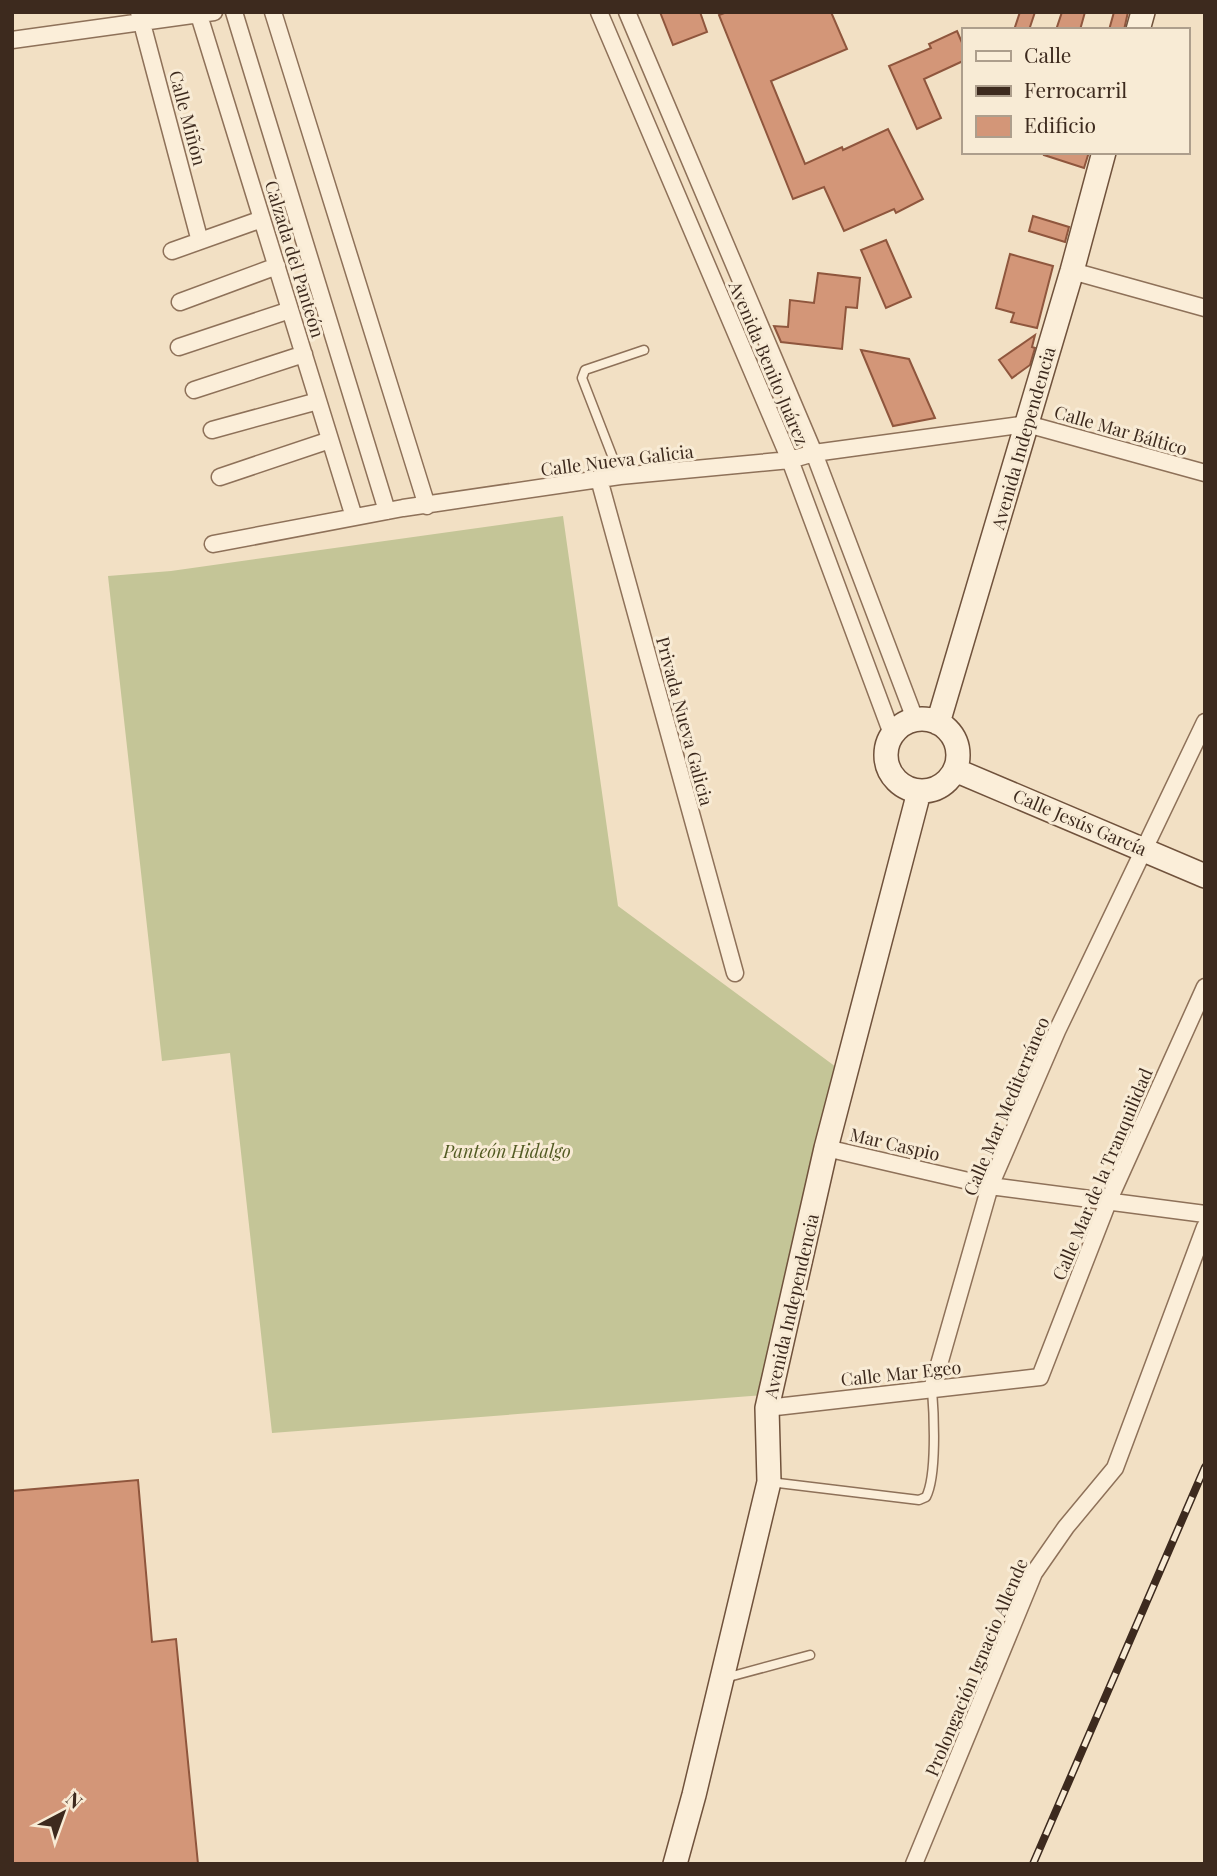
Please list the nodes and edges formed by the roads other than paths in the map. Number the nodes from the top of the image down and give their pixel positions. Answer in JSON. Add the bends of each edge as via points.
{"nodes":[{"id":1,"x":234,"y":12,"type":"edge"},
{"id":2,"x":273,"y":12,"type":"edge"},
{"id":3,"x":599,"y":12,"type":"edge"},
{"id":4,"x":627,"y":12,"type":"edge"},
{"id":5,"x":204,"y":13,"type":"edge"},
{"id":6,"x":141,"y":17,"type":"edge"},
{"id":7,"x":12,"y":40,"type":"edge"},
{"id":8,"x":1103,"y":154,"type":"edge"},
{"id":9,"x":262,"y":219,"type":"junction"},
{"id":10,"x":198,"y":234,"type":"dead end"},
{"id":11,"x":172,"y":251,"type":"dead end"},
{"id":12,"x":277,"y":267,"type":"junction"},
{"id":13,"x":1072,"y":271,"type":"junction"},
{"id":14,"x":180,"y":302,"type":"dead end"},
{"id":15,"x":1205,"y":308,"type":"edge"},
{"id":16,"x":290,"y":310,"type":"junction"},
{"id":17,"x":180,"y":347,"type":"dead end"},
{"id":18,"x":644,"y":350,"type":"dead end"},
{"id":19,"x":304,"y":354,"type":"junction"},
{"id":20,"x":194,"y":390,"type":"dead end"},
{"id":21,"x":318,"y":401,"type":"junction"},
{"id":22,"x":1027,"y":424,"type":"junction"},
{"id":23,"x":212,"y":430,"type":"dead end"},
{"id":24,"x":331,"y":440,"type":"junction"},
{"id":25,"x":814,"y":453,"type":"junction"},
{"id":26,"x":790,"y":460,"type":"junction"},
{"id":27,"x":1205,"y":474,"type":"edge"},
{"id":28,"x":620,"y":476,"type":"junction"},
{"id":29,"x":220,"y":477,"type":"dead end"},
{"id":30,"x":599,"y":479,"type":"junction"},
{"id":31,"x":427,"y":506,"type":"junction"},
{"id":32,"x":387,"y":511,"type":"junction"},
{"id":33,"x":354,"y":517,"type":"junction"},
{"id":34,"x":213,"y":544,"type":"dead end"},
{"id":35,"x":915,"y":719,"type":"junction"},
{"id":36,"x":1205,"y":722,"type":"edge"},
{"id":37,"x":938,"y":723,"type":"junction"},
{"id":38,"x":892,"y":734,"type":"junction"},
{"id":39,"x":955,"y":770,"type":"junction"},
{"id":40,"x":919,"y":792,"type":"junction"},
{"id":41,"x":1144,"y":849,"type":"junction"},
{"id":42,"x":1205,"y":876,"type":"edge"},
{"id":43,"x":735,"y":973,"type":"dead end"},
{"id":44,"x":1205,"y":987,"type":"edge"},
{"id":45,"x":827,"y":1148,"type":"junction"},
{"id":46,"x":990,"y":1186,"type":"junction"},
{"id":47,"x":1108,"y":1202,"type":"junction"},
{"id":48,"x":1205,"y":1214,"type":"edge"},
{"id":49,"x":1205,"y":1227,"type":"edge"},
{"id":50,"x":1040,"y":1377,"type":"joint"},
{"id":51,"x":932,"y":1389,"type":"junction"},
{"id":52,"x":767,"y":1408,"type":"junction"},
{"id":53,"x":769,"y":1482,"type":"junction"},
{"id":54,"x":810,"y":1655,"type":"dead end"},
{"id":55,"x":722,"y":1679,"type":"junction"},
{"id":56,"x":675,"y":1864,"type":"edge"},
{"id":57,"x":914,"y":1864,"type":"edge"}],
"edges":[{"from":1,"to":32,"type":"street","name":"Calzada del Panteón"},
{"from":2,"to":31,"type":"street"},
{"from":3,"to":26,"type":"street","name":"Avenida Benito Juárez"},
{"from":4,"to":25,"type":"street","name":"Avenida Benito Juárez"},
{"from":5,"to":6,"type":"street"},
{"from":5,"to":9,"type":"street","name":"Calzada del Panteón"},
{"from":6,"to":7,"type":"street"},
{"from":6,"to":10,"type":"street","name":"Calle Miñón"},
{"from":8,"to":13,"type":"main road","name":"Avenida Independencia"},
{"from":9,"to":11,"type":"street"},
{"from":9,"to":12,"type":"street","name":"Calzada del Panteón"},
{"from":12,"to":14,"type":"street"},
{"from":12,"to":16,"type":"street","name":"Calzada del Panteón"},
{"from":13,"to":15,"type":"street"},
{"from":13,"to":22,"type":"main road","name":"Avenida Independencia"},
{"from":16,"to":17,"type":"street"},
{"from":16,"to":19,"type":"street","name":"Calzada del Panteón"},
{"from":18,"to":28,"type":"lane","via":[[582,373]]},
{"from":19,"to":20,"type":"street"},
{"from":19,"to":21,"type":"street","name":"Calzada del Panteón"},
{"from":21,"to":23,"type":"street"},
{"from":21,"to":24,"type":"street","name":"Calzada del Panteón"},
{"from":22,"to":25,"type":"street","name":"Calle Nueva Galicia"},
{"from":22,"to":27,"type":"street","name":"Calle Mar Báltico"},
{"from":22,"to":37,"type":"main road","name":"Avenida Independencia"},
{"from":24,"to":29,"type":"street"},
{"from":24,"to":33,"type":"street","name":"Calzada del Panteón"},
{"from":25,"to":26,"type":"street","name":"Calle Nueva Galicia"},
{"from":25,"to":35,"type":"street","name":"Avenida Benito Juárez"},
{"from":26,"to":28,"type":"street","name":"Calle Nueva Galicia"},
{"from":26,"to":38,"type":"street","name":"Avenida Benito Juárez"},
{"from":28,"to":30,"type":"street","name":"Calle Nueva Galicia"},
{"from":30,"to":31,"type":"street","name":"Calle Nueva Galicia"},
{"from":30,"to":43,"type":"street","name":"Privada Nueva Galicia"},
{"from":31,"to":32,"type":"street","name":"Calle Nueva Galicia"},
{"from":32,"to":33,"type":"street","name":"Calle Nueva Galicia"},
{"from":33,"to":34,"type":"street","name":"Calle Nueva Galicia"},
{"from":35,"to":37,"type":"main road"},
{"from":35,"to":38,"type":"main road"},
{"from":36,"to":41,"type":"street","name":"Calle Mar Mediterráneo"},
{"from":37,"to":39,"type":"main road","via":[[954,739]]},
{"from":38,"to":40,"type":"main road","via":[[886,766],[899,784]]},
{"from":39,"to":40,"type":"main road","via":[[941,787]]},
{"from":39,"to":41,"type":"main road","name":"Calle Jesús García"},
{"from":40,"to":45,"type":"main road","name":"Avenida Independencia"},
{"from":41,"to":42,"type":"main road","name":"Calle Jesús García"},
{"from":41,"to":46,"type":"street","name":"Calle Mar Mediterráneo"},
{"from":44,"to":47,"type":"street","name":"Calle Mar de la Tranquilidad"},
{"from":45,"to":46,"type":"street","name":"Mar Caspio"},
{"from":45,"to":52,"type":"main road","name":"Avenida Independencia"},
{"from":46,"to":47,"type":"street","name":"Mar Caspio"},
{"from":46,"to":51,"type":"street","name":"Calle Mar Mediterráneo"},
{"from":47,"to":48,"type":"street","name":"Mar Caspio"},
{"from":47,"to":50,"type":"street","name":"Calle Mar de la Tranquilidad"},
{"from":49,"to":57,"type":"street","name":"Prolongación Ignacio Allende","via":[[1115,1468],[1034,1573]]},
{"from":50,"to":51,"type":"street","name":"Calle Mar Egeo"},
{"from":51,"to":52,"type":"street","name":"Calle Mar Egeo"},
{"from":51,"to":53,"type":"lane","via":[[935,1420],[926,1497],[919,1500]]},
{"from":52,"to":53,"type":"main road","name":"Avenida Independencia"},
{"from":53,"to":55,"type":"main road","name":"Avenida Independencia"},
{"from":54,"to":55,"type":"lane"},
{"from":55,"to":56,"type":"main road","name":"Avenida Independencia"}]}
